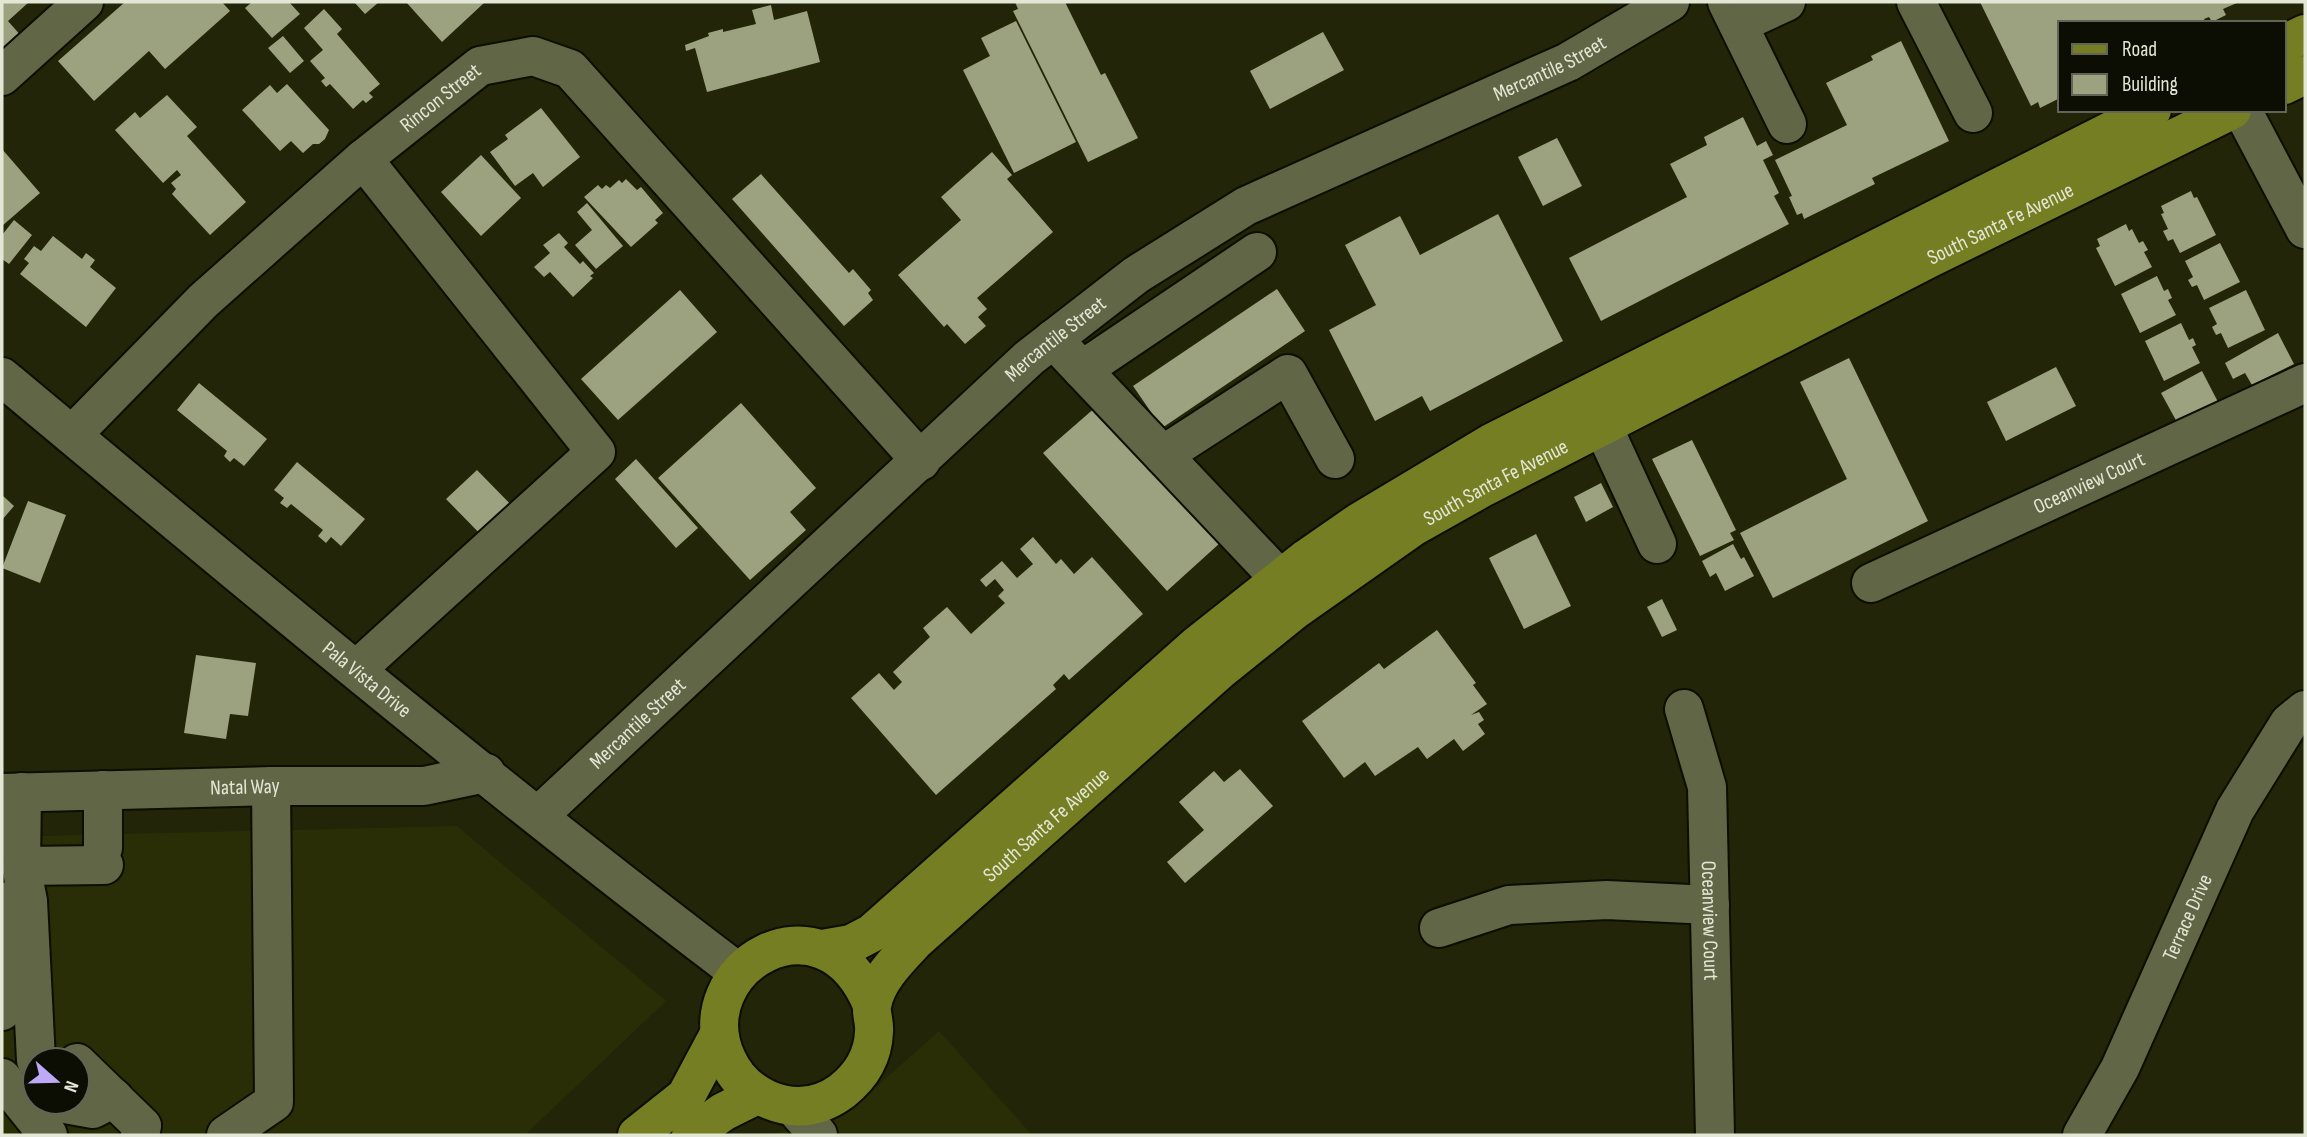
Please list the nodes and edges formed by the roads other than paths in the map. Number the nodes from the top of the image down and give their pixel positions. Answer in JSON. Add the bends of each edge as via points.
{"nodes":[{"id":1,"x":84,"y":2,"type":"edge"},
{"id":2,"x":1670,"y":2,"type":"edge"},
{"id":3,"x":1786,"y":2,"type":"edge"},
{"id":4,"x":1916,"y":2,"type":"edge"},
{"id":5,"x":1732,"y":13,"type":"edge"},
{"id":6,"x":2305,"y":34,"type":"edge"},
{"id":7,"x":2286,"y":43,"type":"edge"},
{"id":8,"x":2305,"y":75,"type":"edge"},
{"id":9,"x":2,"y":76,"type":"edge"},
{"id":10,"x":2286,"y":84,"type":"edge"},
{"id":11,"x":2148,"y":112,"type":"edge"},
{"id":12,"x":2228,"y":112,"type":"edge"},
{"id":13,"x":2243,"y":112,"type":"edge"},
{"id":14,"x":1973,"y":113,"type":"dead end"},
{"id":15,"x":1787,"y":124,"type":"dead end"},
{"id":16,"x":363,"y":159,"type":"junction"},
{"id":17,"x":2305,"y":229,"type":"edge"},
{"id":18,"x":1257,"y":252,"type":"dead end"},
{"id":19,"x":1053,"y":339,"type":"junction"},
{"id":20,"x":1082,"y":370,"type":"junction"},
{"id":21,"x":2,"y":377,"type":"edge"},
{"id":22,"x":2305,"y":383,"type":"edge"},
{"id":23,"x":1603,"y":426,"type":"junction"},
{"id":24,"x":72,"y":435,"type":"junction"},
{"id":25,"x":1163,"y":455,"type":"junction"},
{"id":26,"x":1335,"y":459,"type":"dead end"},
{"id":27,"x":920,"y":461,"type":"junction"},
{"id":28,"x":1657,"y":544,"type":"dead end"},
{"id":29,"x":1280,"y":579,"type":"junction"},
{"id":30,"x":1871,"y":583,"type":"dead end"},
{"id":31,"x":357,"y":669,"type":"junction"},
{"id":32,"x":1684,"y":709,"type":"dead end"},
{"id":33,"x":2305,"y":710,"type":"edge"},
{"id":34,"x":486,"y":773,"type":"junction"},
{"id":35,"x":271,"y":786,"type":"junction"},
{"id":36,"x":103,"y":790,"type":"junction"},
{"id":37,"x":12,"y":792,"type":"edge"},
{"id":38,"x":538,"y":816,"type":"junction"},
{"id":39,"x":21,"y":866,"type":"junction"},
{"id":40,"x":1710,"y":905,"type":"junction"},
{"id":41,"x":1439,"y":928,"type":"dead end"},
{"id":42,"x":822,"y":949,"type":"junction"},
{"id":43,"x":739,"y":973,"type":"junction"},
{"id":44,"x":872,"y":1005,"type":"junction"},
{"id":45,"x":24,"y":1031,"type":"edge"},
{"id":46,"x":718,"y":1036,"type":"junction"},
{"id":47,"x":49,"y":1046,"type":"edge"},
{"id":48,"x":91,"y":1077,"type":"edge"},
{"id":49,"x":2,"y":1079,"type":"edge"},
{"id":50,"x":757,"y":1095,"type":"junction"},
{"id":51,"x":114,"y":1098,"type":"junction"},
{"id":52,"x":793,"y":1106,"type":"junction"},
{"id":53,"x":91,"y":1109,"type":"edge"},
{"id":54,"x":48,"y":1135,"type":"edge"},
{"id":55,"x":139,"y":1135,"type":"edge"},
{"id":56,"x":226,"y":1135,"type":"edge"},
{"id":57,"x":638,"y":1135,"type":"edge"},
{"id":58,"x":691,"y":1135,"type":"edge"},
{"id":59,"x":818,"y":1135,"type":"edge"},
{"id":60,"x":1715,"y":1135,"type":"edge"},
{"id":61,"x":2082,"y":1135,"type":"edge"}],
"edges":[{"from":1,"to":9,"type":"street"},
{"from":2,"to":19,"type":"street","name":"Mercantile Street","via":[[1568,62],[1246,206],[1136,275]]},
{"from":3,"to":5,"type":"street"},
{"from":4,"to":14,"type":"street"},
{"from":5,"to":15,"type":"street"},
{"from":6,"to":7,"type":"main road"},
{"from":8,"to":10,"type":"main road"},
{"from":11,"to":29,"type":"main road","name":"South Santa Fe Avenue","via":[[1491,443],[1359,522]]},
{"from":12,"to":23,"type":"main road","name":"South Santa Fe Avenue"},
{"from":13,"to":17,"type":"street"},
{"from":16,"to":24,"type":"street","name":"Rincon Street","via":[[204,301]]},
{"from":16,"to":27,"type":"street","name":"Rincon Street","via":[[480,66],[533,55],[570,69]]},
{"from":16,"to":31,"type":"street","via":[[596,452]]},
{"from":18,"to":20,"type":"street"},
{"from":19,"to":20,"type":"street"},
{"from":19,"to":27,"type":"street","name":"Mercantile Street"},
{"from":20,"to":25,"type":"street"},
{"from":21,"to":24,"type":"street","name":"Pala Vista Drive"},
{"from":22,"to":30,"type":"street","name":"Oceanview Court"},
{"from":23,"to":28,"type":"street"},
{"from":23,"to":44,"type":"main road","name":"South Santa Fe Avenue","via":[[1413,527],[1295,610],[1219,671],[916,940],[896,961]]},
{"from":24,"to":31,"type":"street","name":"Pala Vista Drive"},
{"from":25,"to":26,"type":"street","via":[[1288,373]]},
{"from":25,"to":29,"type":"street"},
{"from":27,"to":38,"type":"street","name":"Mercantile Street"},
{"from":29,"to":42,"type":"main road","name":"South Santa Fe Avenue","via":[[1196,646],[872,933],[851,944]]},
{"from":31,"to":34,"type":"street","name":"Pala Vista Drive"},
{"from":32,"to":40,"type":"street","name":"Oceanview Court","via":[[1707,787]]},
{"from":33,"to":61,"type":"street","name":"Terrace Drive","via":[[2289,723],[2235,810],[2120,1068]]},
{"from":34,"to":35,"type":"street","name":"Natal Way","via":[[424,786]]},
{"from":34,"to":38,"type":"street","name":"Pala Vista Drive"},
{"from":35,"to":36,"type":"street","name":"Natal Way"},
{"from":35,"to":56,"type":"street","via":[[274,1102]]},
{"from":36,"to":37,"type":"street","name":"Natal Way"},
{"from":36,"to":39,"type":"street","via":[[104,857]]},
{"from":37,"to":39,"type":"street"},
{"from":38,"to":43,"type":"street","name":"Pala Vista Drive"},
{"from":39,"to":45,"type":"street","via":[[5,912]]},
{"from":40,"to":41,"type":"street","via":[[1607,900],[1509,905]]},
{"from":40,"to":60,"type":"street","name":"Oceanview Court"},
{"from":42,"to":43,"type":"main road","name":"South Santa Fe Avenue","via":[[802,945],[768,952]]},
{"from":42,"to":44,"type":"main road","name":"South Santa Fe Avenue","via":[[852,969]]},
{"from":43,"to":46,"type":"main road","name":"South Santa Fe Avenue","via":[[722,1005]]},
{"from":44,"to":52,"type":"main road","name":"South Santa Fe Avenue","via":[[872,1050],[854,1081],[828,1101]]},
{"from":45,"to":47,"type":"street"},
{"from":46,"to":50,"type":"main road","name":"South Santa Fe Avenue","via":[[730,1066]]},
{"from":46,"to":57,"type":"main road","name":"South Santa Fe Avenue","via":[[686,1096]]},
{"from":48,"to":51,"type":"street"},
{"from":49,"to":54,"type":"street"},
{"from":50,"to":52,"type":"main road","name":"South Santa Fe Avenue"},
{"from":50,"to":58,"type":"main road"},
{"from":51,"to":53,"type":"street"},
{"from":51,"to":55,"type":"street","via":[[142,1126]]},
{"from":52,"to":59,"type":"street"}]}
